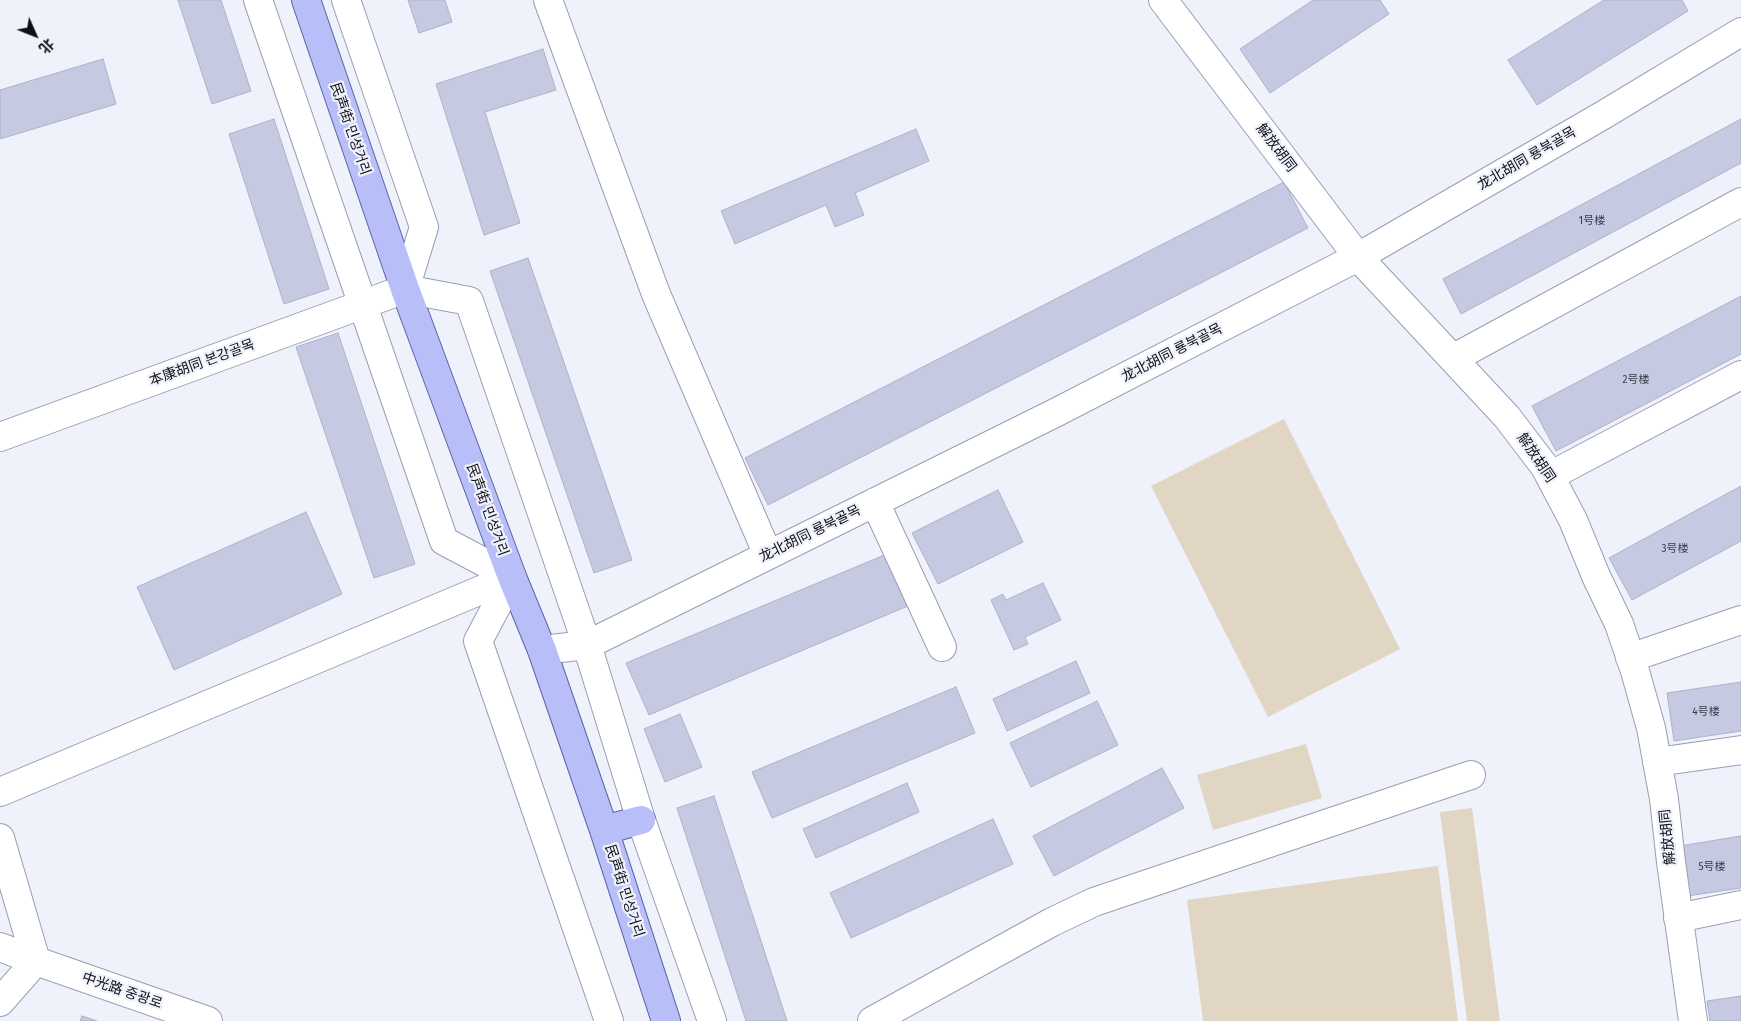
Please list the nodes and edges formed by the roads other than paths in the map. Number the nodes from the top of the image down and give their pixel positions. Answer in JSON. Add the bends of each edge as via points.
{"nodes":[{"id":1,"x":258,"y":0,"type":"edge"},
{"id":2,"x":306,"y":0,"type":"edge"},
{"id":3,"x":346,"y":0,"type":"edge"},
{"id":4,"x":548,"y":0,"type":"edge"},
{"id":5,"x":1164,"y":0,"type":"edge"},
{"id":6,"x":1741,"y":32,"type":"edge"},
{"id":7,"x":1741,"y":202,"type":"edge"},
{"id":8,"x":1358,"y":257,"type":"junction"},
{"id":9,"x":405,"y":288,"type":"junction"},
{"id":10,"x":363,"y":304,"type":"junction"},
{"id":11,"x":1454,"y":358,"type":"junction"},
{"id":12,"x":1741,"y":375,"type":"edge"},
{"id":13,"x":0,"y":437,"type":"edge"},
{"id":14,"x":1550,"y":476,"type":"junction"},
{"id":15,"x":875,"y":502,"type":"junction"},
{"id":16,"x":768,"y":555,"type":"junction"},
{"id":17,"x":512,"y":577,"type":"junction"},
{"id":18,"x":1741,"y":620,"type":"edge"},
{"id":19,"x":587,"y":645,"type":"junction"},
{"id":20,"x":942,"y":647,"type":"dead end"},
{"id":21,"x":542,"y":650,"type":"junction"},
{"id":22,"x":1630,"y":658,"type":"junction"},
{"id":23,"x":1741,"y":750,"type":"edge"},
{"id":24,"x":1657,"y":762,"type":"junction"},
{"id":25,"x":1471,"y":775,"type":"dead end"},
{"id":26,"x":0,"y":792,"type":"edge"},
{"id":27,"x":641,"y":820,"type":"junction"},
{"id":28,"x":604,"y":830,"type":"junction"},
{"id":29,"x":0,"y":838,"type":"edge"},
{"id":30,"x":1741,"y":905,"type":"edge"},
{"id":31,"x":1678,"y":918,"type":"junction"},
{"id":32,"x":0,"y":947,"type":"edge"},
{"id":33,"x":0,"y":958,"type":"edge"},
{"id":34,"x":36,"y":961,"type":"junction"},
{"id":35,"x":0,"y":1002,"type":"edge"},
{"id":36,"x":208,"y":1021,"type":"edge"},
{"id":37,"x":609,"y":1021,"type":"edge"},
{"id":38,"x":666,"y":1021,"type":"edge"},
{"id":39,"x":712,"y":1021,"type":"edge"},
{"id":40,"x":872,"y":1021,"type":"edge"},
{"id":41,"x":1693,"y":1021,"type":"edge"}],
"edges":[{"from":1,"to":10,"type":"street"},
{"from":2,"to":9,"type":"main road","name":"民声街 민성거리"},
{"from":3,"to":9,"type":"street","via":[[424,227]]},
{"from":4,"to":16,"type":"street","via":[[656,294]]},
{"from":5,"to":8,"type":"street","name":"解放胡同"},
{"from":6,"to":8,"type":"street","name":"龙北胡同 룡북골목"},
{"from":7,"to":11,"type":"street"},
{"from":8,"to":11,"type":"street","name":"解放胡同"},
{"from":8,"to":15,"type":"street","name":"龙北胡同 룡북골목","via":[[1064,409]]},
{"from":9,"to":10,"type":"street","name":"本康胡同 본강골목"},
{"from":9,"to":17,"type":"main road","name":"民声街 민성거리"},
{"from":9,"to":19,"type":"street","via":[[469,301]]},
{"from":10,"to":13,"type":"street","name":"本康胡同 본강골목"},
{"from":10,"to":17,"type":"street","via":[[444,541]]},
{"from":11,"to":14,"type":"street","name":"解放胡同","via":[[1507,417]]},
{"from":12,"to":14,"type":"street"},
{"from":14,"to":22,"type":"street","name":"解放胡同","via":[[1573,520]]},
{"from":15,"to":16,"type":"street","name":"龙北胡同 룡북골목"},
{"from":15,"to":20,"type":"street"},
{"from":16,"to":19,"type":"street","name":"龙北胡同 룡북골목"},
{"from":17,"to":21,"type":"main road","name":"民声街 민성거리"},
{"from":17,"to":26,"type":"street"},
{"from":17,"to":37,"type":"street","via":[[478,641]]},
{"from":18,"to":22,"type":"street"},
{"from":19,"to":21,"type":"street"},
{"from":19,"to":27,"type":"street"},
{"from":21,"to":28,"type":"main road","name":"民声街 민성거리"},
{"from":22,"to":24,"type":"street","name":"解放胡同","via":[[1651,728]]},
{"from":23,"to":24,"type":"street"},
{"from":24,"to":31,"type":"street","name":"解放胡同"},
{"from":25,"to":40,"type":"street","via":[[1094,902]]},
{"from":27,"to":28,"type":"main road"},
{"from":27,"to":39,"type":"street"},
{"from":28,"to":38,"type":"main road","name":"民声街 민성거리"},
{"from":29,"to":34,"type":"street"},
{"from":30,"to":31,"type":"street"},
{"from":31,"to":41,"type":"street","name":"解放胡同"},
{"from":32,"to":34,"type":"street","name":"中光路 중광로"},
{"from":33,"to":34,"type":"street","name":"中光路 중광로"},
{"from":34,"to":35,"type":"street"},
{"from":34,"to":36,"type":"street","name":"中光路 중광로"}]}
